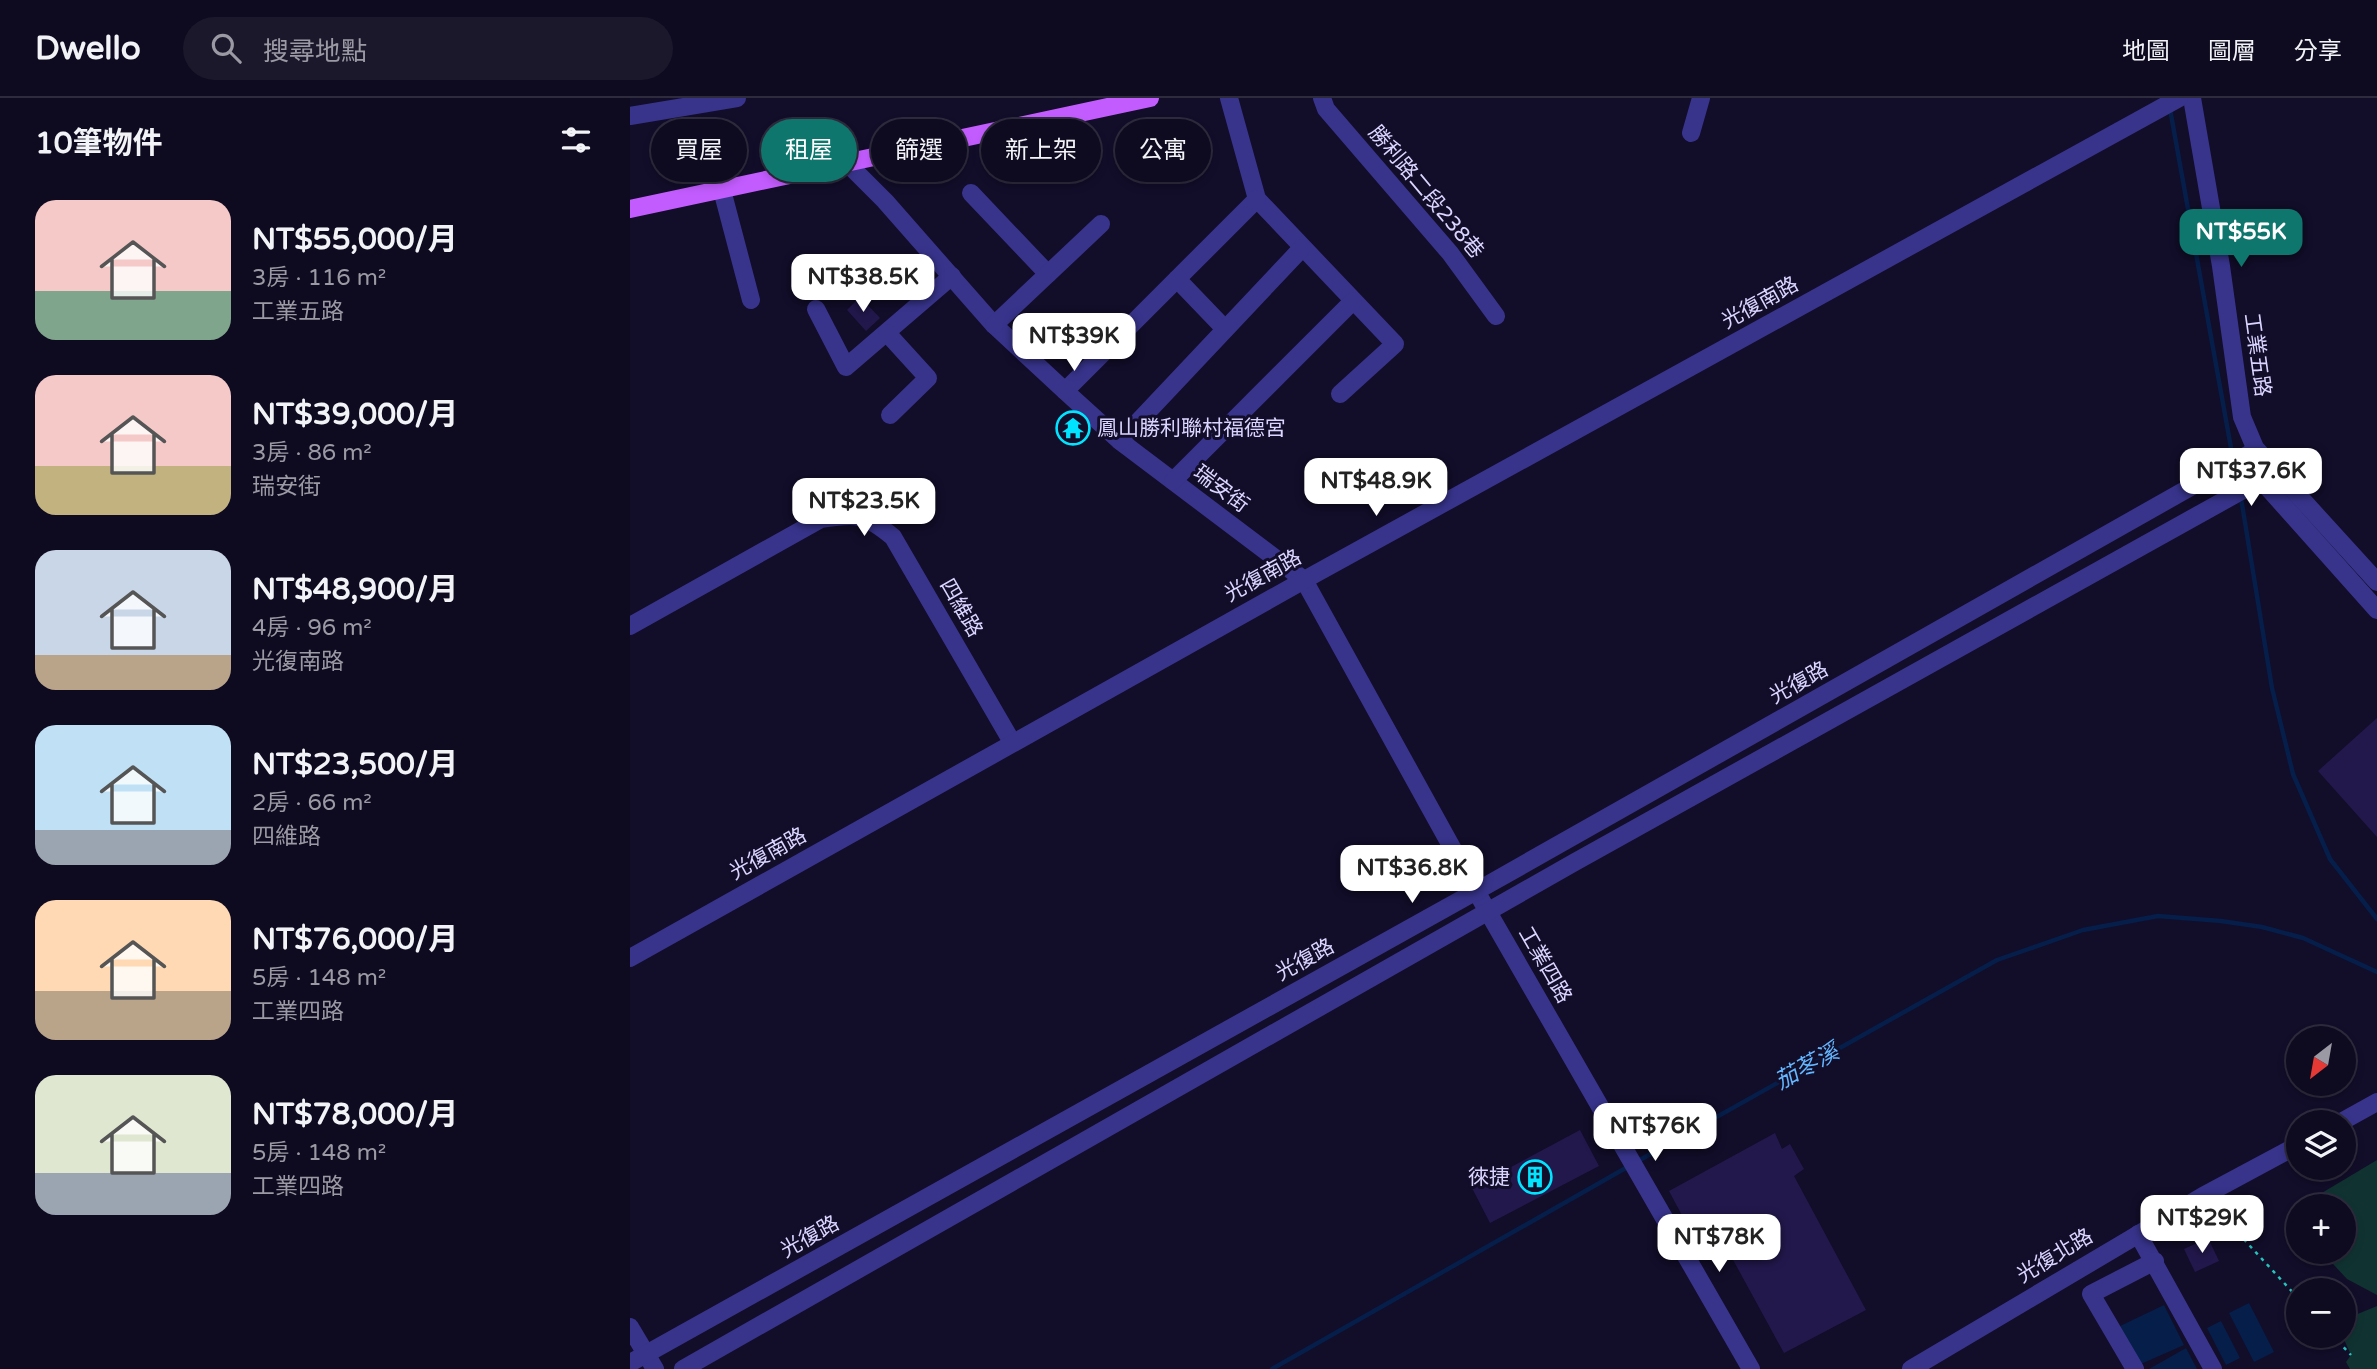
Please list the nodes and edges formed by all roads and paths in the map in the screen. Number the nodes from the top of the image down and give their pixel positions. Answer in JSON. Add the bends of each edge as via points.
{"nodes":[{"id":1,"x":737,"y":98,"type":"edge"},
{"id":2,"x":1229,"y":98,"type":"edge"},
{"id":3,"x":1322,"y":98,"type":"edge"},
{"id":4,"x":1701,"y":98,"type":"edge"},
{"id":5,"x":2179,"y":98,"type":"edge"},
{"id":6,"x":2192,"y":98,"type":"edge"},
{"id":7,"x":1143,"y":99,"type":"edge"},
{"id":8,"x":630,"y":116,"type":"edge"},
{"id":9,"x":1690,"y":134,"type":"dead end"},
{"id":10,"x":857,"y":161,"type":"edge"},
{"id":11,"x":857,"y":173,"type":"edge"},
{"id":12,"x":761,"y":182,"type":"edge"},
{"id":13,"x":722,"y":190,"type":"junction"},
{"id":14,"x":971,"y":193,"type":"dead end"},
{"id":15,"x":1257,"y":199,"type":"junction"},
{"id":16,"x":630,"y":209,"type":"edge"},
{"id":17,"x":1101,"y":224,"type":"dead end"},
{"id":18,"x":1302,"y":248,"type":"junction"},
{"id":19,"x":1048,"y":274,"type":"junction"},
{"id":20,"x":952,"y":276,"type":"junction"},
{"id":21,"x":1177,"y":279,"type":"junction"},
{"id":22,"x":751,"y":300,"type":"dead end"},
{"id":23,"x":1353,"y":301,"type":"junction"},
{"id":24,"x":817,"y":309,"type":"dead end"},
{"id":25,"x":1496,"y":316,"type":"dead end"},
{"id":26,"x":994,"y":325,"type":"junction"},
{"id":27,"x":1225,"y":329,"type":"junction"},
{"id":28,"x":887,"y":333,"type":"junction"},
{"id":29,"x":1065,"y":391,"type":"junction"},
{"id":30,"x":1340,"y":394,"type":"dead end"},
{"id":31,"x":890,"y":415,"type":"dead end"},
{"id":32,"x":1120,"y":441,"type":"junction"},
{"id":33,"x":2256,"y":450,"type":"junction"},
{"id":34,"x":2261,"y":480,"type":"junction"},
{"id":35,"x":1173,"y":481,"type":"junction"},
{"id":36,"x":1304,"y":580,"type":"junction"},
{"id":37,"x":2377,"y":582,"type":"edge"},
{"id":38,"x":2377,"y":610,"type":"edge"},
{"id":39,"x":630,"y":626,"type":"edge"},
{"id":40,"x":1012,"y":742,"type":"junction"},
{"id":41,"x":1476,"y":891,"type":"junction"},
{"id":42,"x":1488,"y":912,"type":"junction"},
{"id":43,"x":630,"y":958,"type":"edge"},
{"id":44,"x":2377,"y":1102,"type":"edge"},
{"id":45,"x":2356,"y":1114,"type":"edge"},
{"id":46,"x":2286,"y":1151,"type":"edge"},
{"id":47,"x":2203,"y":1196,"type":"junction"},
{"id":48,"x":2138,"y":1234,"type":"junction"},
{"id":49,"x":2155,"y":1261,"type":"junction"},
{"id":50,"x":2286,"y":1285,"type":"edge"},
{"id":51,"x":630,"y":1327,"type":"edge"},
{"id":52,"x":2344,"y":1348,"type":"edge"},
{"id":53,"x":2351,"y":1355,"type":"dead end"},
{"id":54,"x":643,"y":1362,"type":"edge"},
{"id":55,"x":683,"y":1369,"type":"edge"},
{"id":56,"x":1751,"y":1369,"type":"edge"},
{"id":57,"x":1911,"y":1369,"type":"edge"},
{"id":58,"x":2135,"y":1369,"type":"edge"},
{"id":59,"x":2213,"y":1369,"type":"edge"}],
"edges":[{"from":1,"to":8,"type":"street"},
{"from":2,"to":15,"type":"street"},
{"from":3,"to":25,"type":"street","name":"勝利路二段238巷","via":[[1326,109],[1450,253]]},
{"from":4,"to":9,"type":"street"},
{"from":5,"to":36,"type":"street","name":"光復南路"},
{"from":6,"to":33,"type":"street","name":"工業五路","via":[[2242,417]]},
{"from":7,"to":10,"type":"main road"},
{"from":11,"to":20,"type":"street","name":"瑞安街"},
{"from":12,"to":13,"type":"main road"},
{"from":13,"to":16,"type":"main road"},
{"from":13,"to":22,"type":"street"},
{"from":14,"to":19,"type":"street"},
{"from":15,"to":18,"type":"street"},
{"from":15,"to":21,"type":"street"},
{"from":17,"to":19,"type":"street"},
{"from":18,"to":23,"type":"street"},
{"from":18,"to":27,"type":"street"},
{"from":19,"to":26,"type":"street"},
{"from":20,"to":26,"type":"street","name":"瑞安街"},
{"from":20,"to":28,"type":"street"},
{"from":21,"to":27,"type":"street"},
{"from":21,"to":29,"type":"street"},
{"from":23,"to":30,"type":"street","via":[[1395,344]]},
{"from":23,"to":35,"type":"street"},
{"from":24,"to":28,"type":"street","via":[[846,367]]},
{"from":26,"to":29,"type":"street","name":"瑞安街"},
{"from":27,"to":32,"type":"street"},
{"from":28,"to":31,"type":"street","via":[[928,378]]},
{"from":29,"to":32,"type":"street","name":"瑞安街"},
{"from":32,"to":35,"type":"street","name":"瑞安街"},
{"from":33,"to":34,"type":"street","name":"工業五路"},
{"from":33,"to":37,"type":"street","name":"工業五路"},
{"from":33,"to":41,"type":"street","name":"光復路"},
{"from":34,"to":38,"type":"street"},
{"from":34,"to":42,"type":"street"},
{"from":35,"to":36,"type":"street","name":"瑞安街"},
{"from":36,"to":40,"type":"street","name":"光復南路"},
{"from":36,"to":41,"type":"street","name":"工業四路"},
{"from":39,"to":40,"type":"street","name":"四維路","via":[[821,519],[848,515],[872,520],[894,537]]},
{"from":40,"to":43,"type":"street","name":"光復南路"},
{"from":41,"to":42,"type":"street","name":"工業四路"},
{"from":41,"to":54,"type":"street","name":"光復路"},
{"from":42,"to":55,"type":"street"},
{"from":42,"to":56,"type":"street","name":"工業四路"},
{"from":44,"to":45,"type":"street"},
{"from":46,"to":47,"type":"street","name":"光復北路"},
{"from":47,"to":48,"type":"street","name":"光復北路"},
{"from":47,"to":50,"type":"path"},
{"from":48,"to":49,"type":"street"},
{"from":48,"to":57,"type":"street","name":"光復北路"},
{"from":49,"to":58,"type":"street","via":[[2091,1294]]},
{"from":49,"to":59,"type":"street"},
{"from":51,"to":54,"type":"street"},
{"from":52,"to":53,"type":"path"}]}
